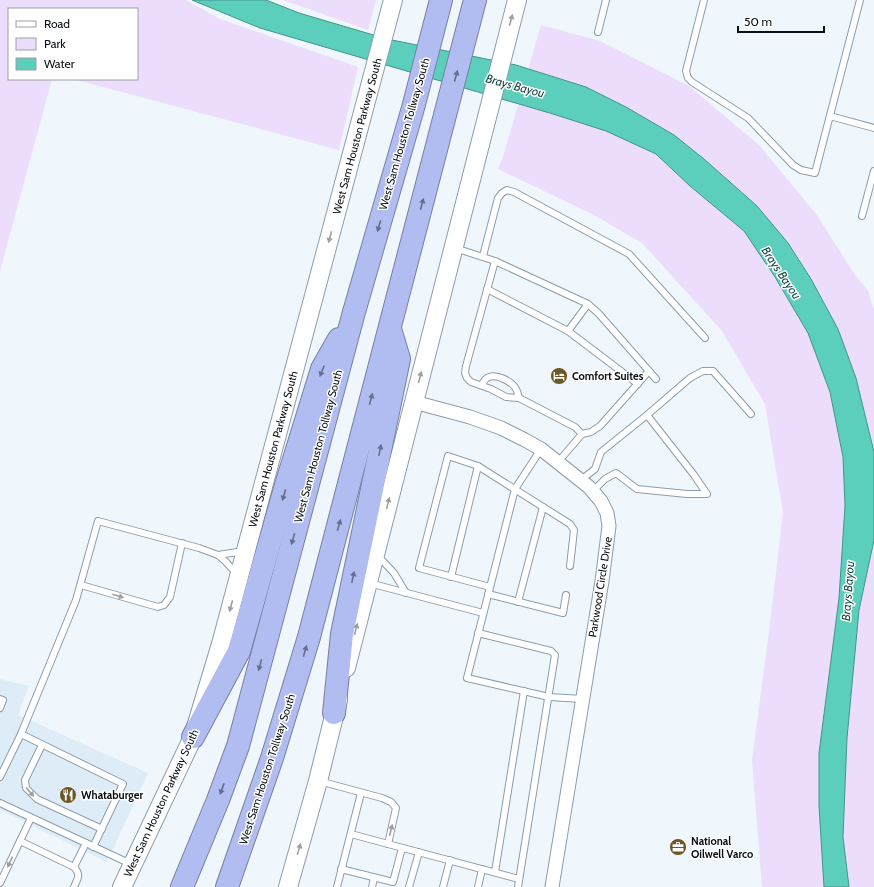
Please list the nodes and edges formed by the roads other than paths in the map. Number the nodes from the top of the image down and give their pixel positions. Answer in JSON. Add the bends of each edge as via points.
{"nodes":[{"id":1,"x":441,"y":0,"type":"edge"},
{"id":2,"x":476,"y":0,"type":"edge"},
{"id":3,"x":517,"y":0,"type":"edge"},
{"id":4,"x":606,"y":0,"type":"edge"},
{"id":5,"x":704,"y":0,"type":"edge"},
{"id":6,"x":860,"y":0,"type":"edge"},
{"id":7,"x":392,"y":6,"type":"edge"},
{"id":8,"x":598,"y":32,"type":"dead end"},
{"id":9,"x":830,"y":116,"type":"junction"},
{"id":10,"x":874,"y":128,"type":"edge"},
{"id":11,"x":874,"y":170,"type":"edge"},
{"id":12,"x":862,"y":216,"type":"dead end"},
{"id":13,"x":453,"y":247,"type":"junction"},
{"id":14,"x":483,"y":256,"type":"junction"},
{"id":15,"x":495,"y":261,"type":"junction"},
{"id":16,"x":487,"y":289,"type":"junction"},
{"id":17,"x":588,"y":304,"type":"junction"},
{"id":18,"x":354,"y":312,"type":"junction"},
{"id":19,"x":390,"y":329,"type":"junction"},
{"id":20,"x":568,"y":331,"type":"junction"},
{"id":21,"x":705,"y":338,"type":"dead end"},
{"id":22,"x":649,"y":371,"type":"junction"},
{"id":23,"x":656,"y":379,"type":"dead end"},
{"id":24,"x":638,"y":384,"type":"junction"},
{"id":25,"x":481,"y":385,"type":"junction"},
{"id":26,"x":519,"y":398,"type":"junction"},
{"id":27,"x":414,"y":402,"type":"junction"},
{"id":28,"x":751,"y":414,"type":"dead end"},
{"id":29,"x":647,"y":416,"type":"junction"},
{"id":30,"x":582,"y":434,"type":"junction"},
{"id":31,"x":541,"y":449,"type":"junction"},
{"id":32,"x":558,"y":462,"type":"junction"},
{"id":33,"x":478,"y":466,"type":"junction"},
{"id":34,"x":580,"y":480,"type":"junction"},
{"id":35,"x":515,"y":489,"type":"junction"},
{"id":36,"x":593,"y":491,"type":"junction"},
{"id":37,"x":543,"y":507,"type":"junction"},
{"id":38,"x":182,"y":543,"type":"junction"},
{"id":39,"x":246,"y":551,"type":"junction"},
{"id":40,"x":375,"y":553,"type":"junction"},
{"id":41,"x":218,"y":555,"type":"junction"},
{"id":42,"x":570,"y":566,"type":"dead end"},
{"id":43,"x":239,"y":577,"type":"junction"},
{"id":44,"x":452,"y":577,"type":"junction"},
{"id":45,"x":368,"y":583,"type":"junction"},
{"id":46,"x":81,"y":585,"type":"junction"},
{"id":47,"x":490,"y":587,"type":"junction"},
{"id":48,"x":406,"y":593,"type":"junction"},
{"id":49,"x":488,"y":594,"type":"junction"},
{"id":50,"x":566,"y":595,"type":"dead end"},
{"id":51,"x":518,"y":602,"type":"junction"},
{"id":52,"x":483,"y":613,"type":"junction"},
{"id":53,"x":478,"y":633,"type":"junction"},
{"id":54,"x":524,"y":691,"type":"junction"},
{"id":55,"x":549,"y":697,"type":"junction"},
{"id":56,"x":0,"y":699,"type":"edge"},
{"id":57,"x":583,"y":699,"type":"junction"},
{"id":58,"x":0,"y":708,"type":"edge"},
{"id":59,"x":334,"y":713,"type":"junction"},
{"id":60,"x":20,"y":734,"type":"junction"},
{"id":61,"x":193,"y":737,"type":"junction"},
{"id":62,"x":42,"y":745,"type":"junction"},
{"id":63,"x":0,"y":777,"type":"edge"},
{"id":64,"x":318,"y":781,"type":"junction"},
{"id":65,"x":361,"y":793,"type":"junction"},
{"id":66,"x":0,"y":803,"type":"edge"},
{"id":67,"x":31,"y":818,"type":"junction"},
{"id":68,"x":102,"y":829,"type":"junction"},
{"id":69,"x":351,"y":834,"type":"junction"},
{"id":70,"x":20,"y":841,"type":"junction"},
{"id":71,"x":86,"y":843,"type":"junction"},
{"id":72,"x":388,"y":844,"type":"junction"},
{"id":73,"x":93,"y":846,"type":"junction"},
{"id":74,"x":402,"y":848,"type":"junction"},
{"id":75,"x":419,"y":852,"type":"junction"},
{"id":76,"x":450,"y":860,"type":"junction"},
{"id":77,"x":132,"y":865,"type":"junction"},
{"id":78,"x":74,"y":867,"type":"junction"},
{"id":79,"x":341,"y":869,"type":"junction"},
{"id":80,"x":482,"y":869,"type":"junction"},
{"id":81,"x":495,"y":872,"type":"junction"},
{"id":82,"x":374,"y":878,"type":"junction"},
{"id":83,"x":519,"y":879,"type":"junction"},
{"id":84,"x":0,"y":883,"type":"edge"},
{"id":85,"x":74,"y":887,"type":"edge"},
{"id":86,"x":122,"y":887,"type":"edge"},
{"id":87,"x":182,"y":887,"type":"edge"},
{"id":88,"x":227,"y":887,"type":"edge"},
{"id":89,"x":288,"y":887,"type":"edge"},
{"id":90,"x":337,"y":887,"type":"edge"},
{"id":91,"x":372,"y":887,"type":"edge"},
{"id":92,"x":409,"y":887,"type":"edge"},
{"id":93,"x":442,"y":887,"type":"edge"},
{"id":94,"x":478,"y":887,"type":"edge"},
{"id":95,"x":518,"y":887,"type":"edge"},
{"id":96,"x":552,"y":887,"type":"edge"}],
"edges":[{"from":1,"to":18,"type":"highway","name":"West Sam Houston Tollway South","one_way":true},
{"from":19,"to":2,"type":"highway","name":"West Sam Houston Tollway South","one_way":true},
{"from":13,"to":3,"type":"main road","one_way":true},
{"from":4,"to":8,"type":"lane"},
{"from":5,"to":9,"type":"lane","via":[[686,71],[692,82],[748,118],[793,165],[801,170],[815,173]]},
{"from":6,"to":9,"type":"lane"},
{"from":7,"to":39,"type":"main road","name":"West Sam Houston Parkway South","one_way":true},
{"from":9,"to":10,"type":"lane"},
{"from":11,"to":12,"type":"lane"},
{"from":13,"to":14,"type":"lane"},
{"from":27,"to":13,"type":"main road","one_way":true},
{"from":14,"to":15,"type":"lane"},
{"from":14,"to":21,"type":"lane","via":[[498,198],[506,190],[514,192],[629,254]]},
{"from":15,"to":16,"type":"lane"},
{"from":15,"to":17,"type":"lane"},
{"from":16,"to":20,"type":"lane"},
{"from":16,"to":25,"type":"lane","via":[[464,373],[471,382]]},
{"from":17,"to":20,"type":"lane"},
{"from":17,"to":22,"type":"lane"},
{"from":18,"to":61,"type":"highway","one_way":true,"via":[[322,369],[240,651]]},
{"from":18,"to":87,"type":"highway","name":"West Sam Houston Tollway South","one_way":true,"via":[[238,746]]},
{"from":59,"to":19,"type":"highway","one_way":true,"via":[[342,634],[400,359]]},
{"from":88,"to":19,"type":"highway","name":"West Sam Houston Tollway South","one_way":true,"via":[[266,777],[299,671]]},
{"from":20,"to":24,"type":"lane"},
{"from":22,"to":23,"type":"lane"},
{"from":22,"to":24,"type":"lane"},
{"from":24,"to":30,"type":"lane","via":[[600,426]]},
{"from":25,"to":26,"type":"lane","via":[[506,397]]},
{"from":25,"to":26,"type":"lane","via":[[486,378],[498,377],[515,387]]},
{"from":26,"to":30,"type":"lane","via":[[575,427]]},
{"from":27,"to":31,"type":"street","name":"Parkwood Circle Drive","via":[[501,428]]},
{"from":40,"to":27,"type":"main road","one_way":true},
{"from":28,"to":29,"type":"lane","via":[[713,371],[703,371],[690,378]]},
{"from":29,"to":34,"type":"lane","via":[[602,452],[595,469]]},
{"from":29,"to":36,"type":"lane","via":[[707,494],[637,489],[616,473],[605,479]]},
{"from":30,"to":32,"type":"lane"},
{"from":31,"to":32,"type":"street","name":"Parkwood Circle Drive"},
{"from":31,"to":35,"type":"lane"},
{"from":32,"to":34,"type":"street","name":"Parkwood Circle Drive"},
{"from":33,"to":35,"type":"lane"},
{"from":33,"to":44,"type":"lane"},
{"from":33,"to":44,"type":"lane","via":[[448,456],[419,568]]},
{"from":34,"to":36,"type":"street","name":"Parkwood Circle Drive"},
{"from":35,"to":37,"type":"lane"},
{"from":35,"to":47,"type":"lane"},
{"from":36,"to":57,"type":"street","name":"Parkwood Circle Drive","via":[[607,513],[609,526]]},
{"from":37,"to":42,"type":"lane","via":[[570,524],[574,530]]},
{"from":37,"to":51,"type":"lane"},
{"from":38,"to":41,"type":"lane"},
{"from":46,"to":38,"type":"lane","one_way":true,"via":[[158,607],[170,597]]},
{"from":38,"to":46,"type":"lane","via":[[98,521]]},
{"from":39,"to":41,"type":"lane"},
{"from":39,"to":43,"type":"main road","name":"West Sam Houston Parkway South"},
{"from":40,"to":45,"type":"main road"},
{"from":40,"to":48,"type":"lane","via":[[394,573]]},
{"from":41,"to":43,"type":"lane"},
{"from":43,"to":61,"type":"main road","name":"West Sam Houston Parkway South","one_way":true,"via":[[222,644]]},
{"from":44,"to":47,"type":"lane"},
{"from":45,"to":48,"type":"lane"},
{"from":59,"to":45,"type":"main road","one_way":true},
{"from":46,"to":60,"type":"lane"},
{"from":47,"to":49,"type":"lane"},
{"from":48,"to":52,"type":"lane"},
{"from":49,"to":51,"type":"lane"},
{"from":49,"to":52,"type":"lane"},
{"from":50,"to":51,"type":"lane","via":[[563,613]]},
{"from":52,"to":53,"type":"lane"},
{"from":53,"to":54,"type":"lane","via":[[467,678]]},
{"from":53,"to":55,"type":"lane","via":[[551,651],[555,655]]},
{"from":54,"to":55,"type":"lane"},
{"from":54,"to":81,"type":"lane"},
{"from":55,"to":57,"type":"lane"},
{"from":55,"to":83,"type":"lane"},
{"from":56,"to":58,"type":"lane","via":[[3,700]]},
{"from":57,"to":96,"type":"street","name":"Parkwood Circle Drive"},
{"from":59,"to":64,"type":"main road"},
{"from":60,"to":62,"type":"lane"},
{"from":60,"to":63,"type":"lane"},
{"from":61,"to":77,"type":"main road","name":"West Sam Houston Parkway South"},
{"from":62,"to":68,"type":"lane","one_way":true,"via":[[25,780],[26,788],[36,799]]},
{"from":62,"to":68,"type":"lane","via":[[123,784]]},
{"from":64,"to":65,"type":"lane"},
{"from":89,"to":64,"type":"main road","one_way":true},
{"from":65,"to":69,"type":"lane"},
{"from":72,"to":65,"type":"lane","one_way":true,"via":[[396,808],[391,802]]},
{"from":66,"to":67,"type":"lane"},
{"from":67,"to":70,"type":"lane"},
{"from":67,"to":71,"type":"lane"},
{"from":68,"to":73,"type":"lane"},
{"from":69,"to":72,"type":"lane"},
{"from":69,"to":79,"type":"lane"},
{"from":70,"to":78,"type":"lane"},
{"from":70,"to":84,"type":"lane","one_way":true},
{"from":71,"to":73,"type":"lane"},
{"from":71,"to":78,"type":"lane"},
{"from":72,"to":74,"type":"lane"},
{"from":73,"to":77,"type":"lane"},
{"from":74,"to":75,"type":"lane"},
{"from":74,"to":82,"type":"lane","via":[[393,882]]},
{"from":75,"to":76,"type":"lane"},
{"from":75,"to":92,"type":"lane"},
{"from":76,"to":80,"type":"lane"},
{"from":76,"to":93,"type":"lane"},
{"from":77,"to":86,"type":"main road","name":"West Sam Houston Parkway South"},
{"from":78,"to":85,"type":"lane","via":[[78,872],[78,878]]},
{"from":79,"to":82,"type":"lane"},
{"from":79,"to":90,"type":"lane"},
{"from":80,"to":81,"type":"lane"},
{"from":80,"to":94,"type":"lane"},
{"from":81,"to":83,"type":"lane"},
{"from":82,"to":91,"type":"lane"},
{"from":83,"to":95,"type":"lane"}]}
